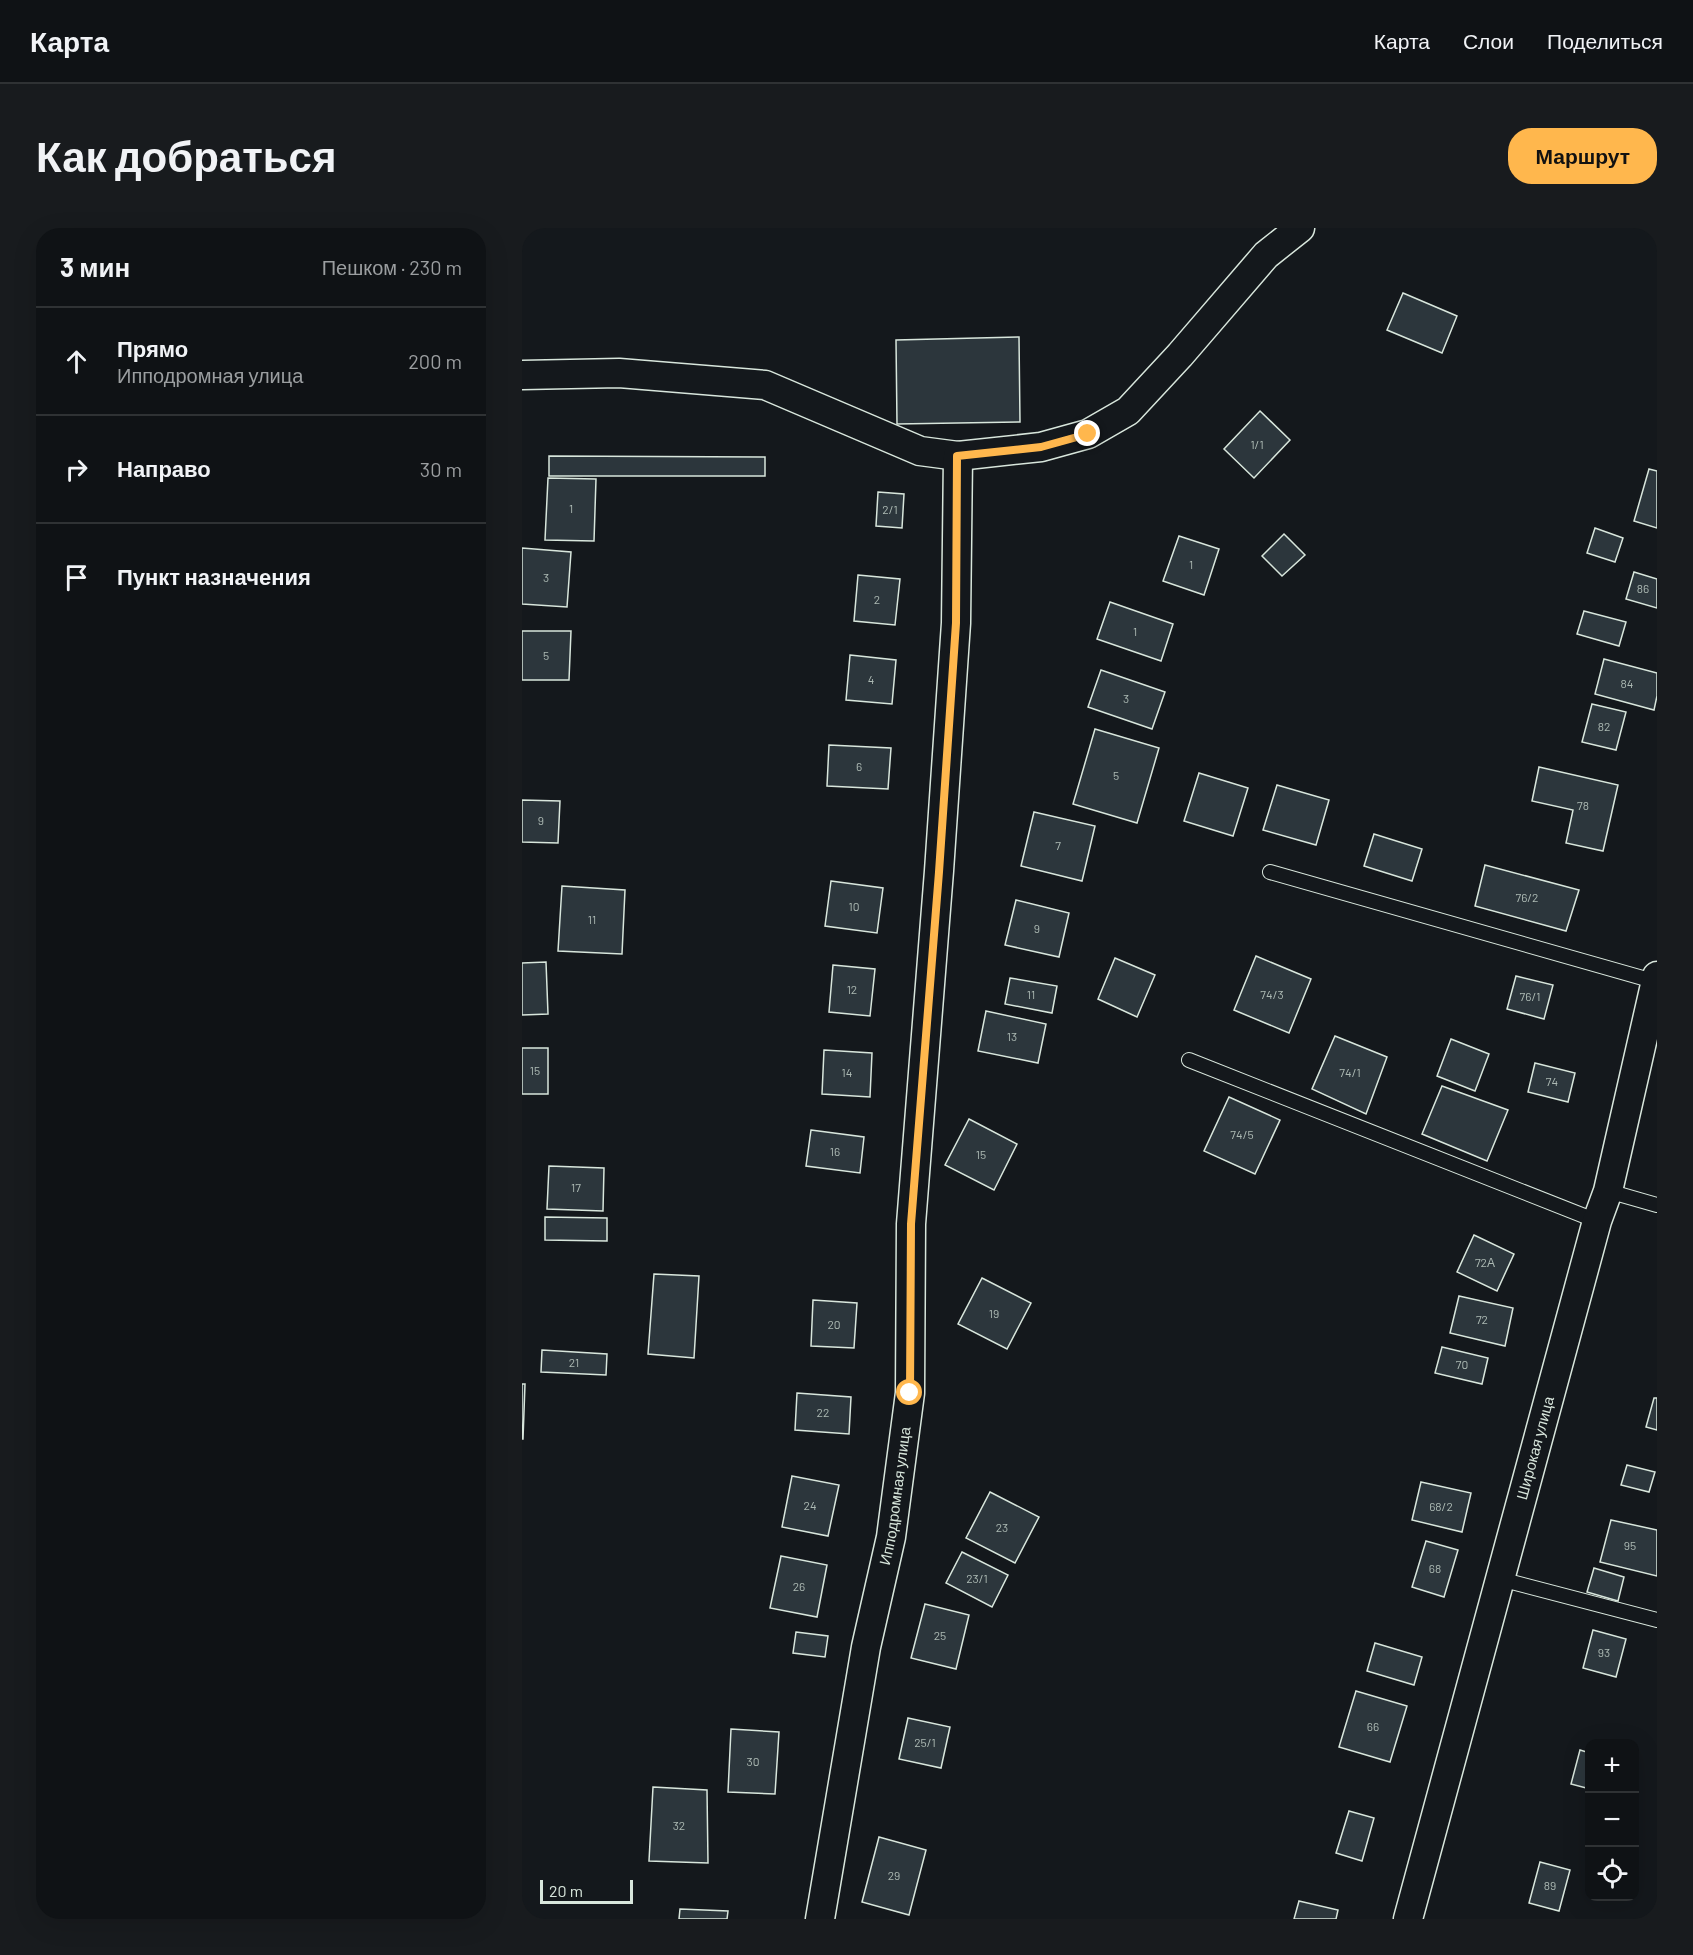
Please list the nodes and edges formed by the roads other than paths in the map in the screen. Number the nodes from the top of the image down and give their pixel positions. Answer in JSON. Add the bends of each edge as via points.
{"nodes":[{"id":1,"x":1300,"y":228,"type":"edge"},
{"id":2,"x":522,"y":375,"type":"edge"},
{"id":3,"x":957,"y":456,"type":"junction"},
{"id":4,"x":1270,"y":872,"type":"dead end"},
{"id":5,"x":1657,"y":980,"type":"edge"},
{"id":6,"x":1189,"y":1060,"type":"dead end"},
{"id":7,"x":1608,"y":1191,"type":"junction"},
{"id":8,"x":1657,"y":1205,"type":"edge"},
{"id":9,"x":1597,"y":1221,"type":"junction"},
{"id":10,"x":1500,"y":1579,"type":"junction"},
{"id":11,"x":1657,"y":1620,"type":"edge"},
{"id":12,"x":820,"y":1919,"type":"edge"},
{"id":13,"x":1408,"y":1919,"type":"edge"}],
"edges":[{"from":1,"to":3,"type":"street","via":[[1266,255],[1128,411],[1088,434],[1041,447]]},
{"from":2,"to":3,"type":"street","via":[[619,373],[765,385],[920,451]]},
{"from":3,"to":12,"type":"street","name":"Ипподромная улица","via":[[956,623],[911,1224],[910,1393],[891,1537],[866,1647]]},
{"from":4,"to":5,"type":"lane"},
{"from":5,"to":7,"type":"street","name":"Широкая улица"},
{"from":6,"to":9,"type":"lane"},
{"from":7,"to":8,"type":"lane"},
{"from":7,"to":9,"type":"street","name":"Широкая улица"},
{"from":9,"to":10,"type":"street","name":"Широкая улица"},
{"from":10,"to":11,"type":"lane"},
{"from":10,"to":13,"type":"street","name":"Широкая улица"}]}
